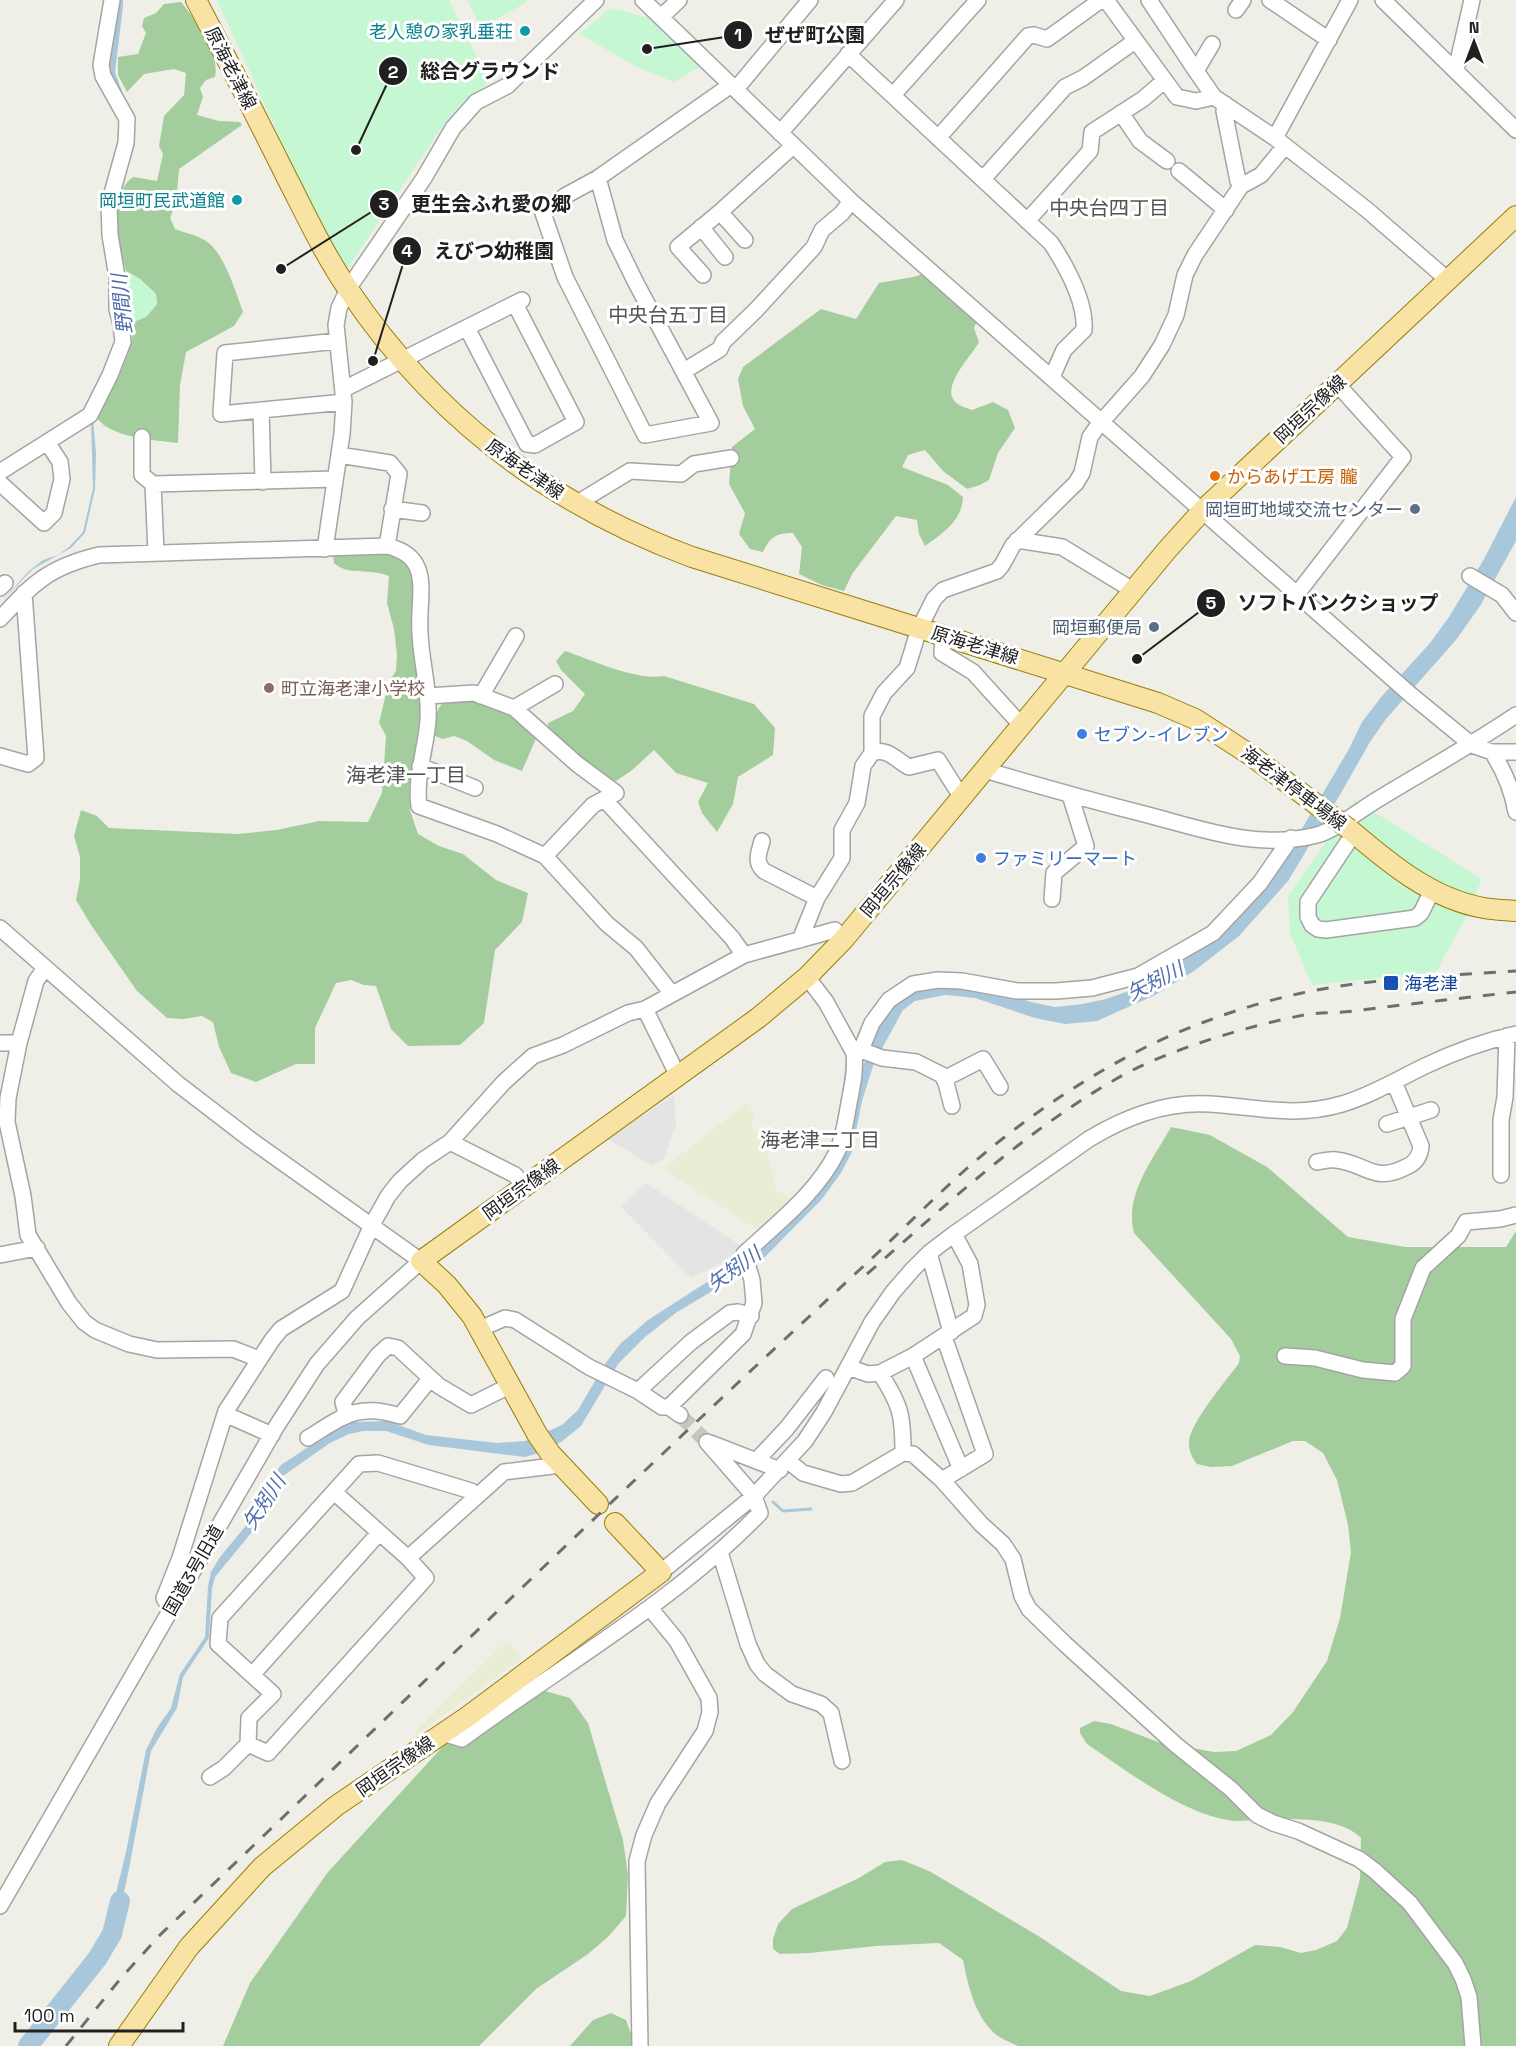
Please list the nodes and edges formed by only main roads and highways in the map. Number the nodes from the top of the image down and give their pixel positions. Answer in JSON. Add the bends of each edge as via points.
{"nodes":[{"id":1,"x":196,"y":0,"type":"edge"},
{"id":2,"x":1516,"y":216,"type":"edge"},
{"id":3,"x":1065,"y":673,"type":"junction"},
{"id":4,"x":1516,"y":911,"type":"edge"},
{"id":5,"x":598,"y":1504,"type":"dead end"},
{"id":6,"x":615,"y":1523,"type":"dead end"},
{"id":7,"x":119,"y":2046,"type":"edge"}],
"edges":[{"from":1,"to":3,"type":"main road","name":"原海老津線","via":[[348,289],[403,361],[484,441],[576,504],[654,543]]},
{"from":2,"to":3,"type":"main road","name":"岡垣宗像線","via":[[1203,510]]},
{"from":3,"to":4,"type":"main road","name":"海老津停車場線","bridge":true,"via":[[1195,720],[1250,754],[1432,891],[1483,908]]},
{"from":3,"to":5,"type":"main road","name":"岡垣宗像線","via":[[844,939],[807,977],[758,1018],[421,1261],[447,1285],[480,1329],[537,1434],[555,1459]]},
{"from":6,"to":7,"type":"main road","name":"岡垣宗像線","via":[[661,1572],[443,1733],[336,1806],[262,1867],[189,1947]]}]}
